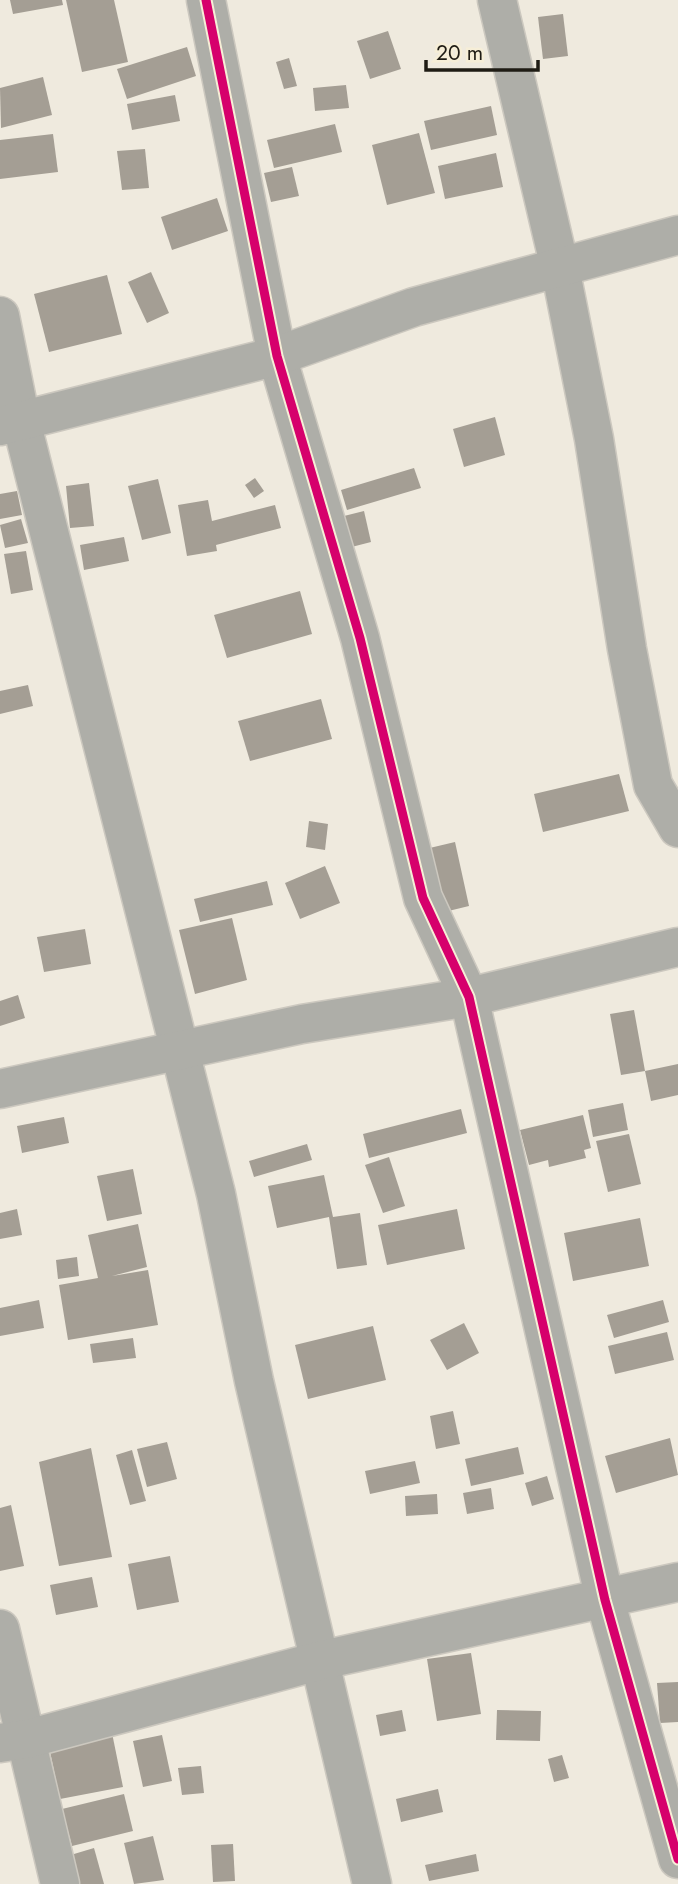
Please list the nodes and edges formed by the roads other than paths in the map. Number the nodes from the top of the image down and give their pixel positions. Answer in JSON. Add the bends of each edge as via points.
{"nodes":[{"id":1,"x":206,"y":0,"type":"edge"},
{"id":2,"x":497,"y":0,"type":"edge"},
{"id":3,"x":678,"y":235,"type":"edge"},
{"id":4,"x":561,"y":268,"type":"junction"},
{"id":5,"x":0,"y":316,"type":"edge"},
{"id":6,"x":278,"y":356,"type":"junction"},
{"id":7,"x":10,"y":423,"type":"edge"},
{"id":8,"x":678,"y":828,"type":"edge"},
{"id":9,"x":678,"y":947,"type":"edge"},
{"id":10,"x":469,"y":997,"type":"junction"},
{"id":11,"x":178,"y":1051,"type":"junction"},
{"id":12,"x":0,"y":1089,"type":"edge"},
{"id":13,"x":678,"y":1582,"type":"edge"},
{"id":14,"x":606,"y":1600,"type":"junction"},
{"id":15,"x":0,"y":1629,"type":"edge"},
{"id":16,"x":322,"y":1660,"type":"junction"},
{"id":17,"x":13,"y":1741,"type":"edge"},
{"id":18,"x":678,"y":1859,"type":"edge"},
{"id":19,"x":60,"y":1884,"type":"edge"},
{"id":20,"x":372,"y":1884,"type":"edge"}],
"edges":[{"from":1,"to":6,"type":"street"},
{"from":2,"to":4,"type":"street"},
{"from":3,"to":4,"type":"street"},
{"from":4,"to":6,"type":"street","via":[[414,307]]},
{"from":4,"to":8,"type":"street","via":[[653,785]]},
{"from":5,"to":7,"type":"street"},
{"from":6,"to":7,"type":"street"},
{"from":6,"to":10,"type":"street","via":[[360,638],[423,898]]},
{"from":7,"to":11,"type":"street"},
{"from":9,"to":10,"type":"street"},
{"from":10,"to":11,"type":"street","via":[[302,1024]]},
{"from":10,"to":14,"type":"street"},
{"from":11,"to":12,"type":"street"},
{"from":11,"to":16,"type":"street","via":[[216,1194],[254,1381]]},
{"from":13,"to":14,"type":"street"},
{"from":14,"to":16,"type":"street"},
{"from":14,"to":18,"type":"street"},
{"from":15,"to":17,"type":"street"},
{"from":16,"to":17,"type":"street"},
{"from":16,"to":20,"type":"street"},
{"from":17,"to":19,"type":"street"}]}
